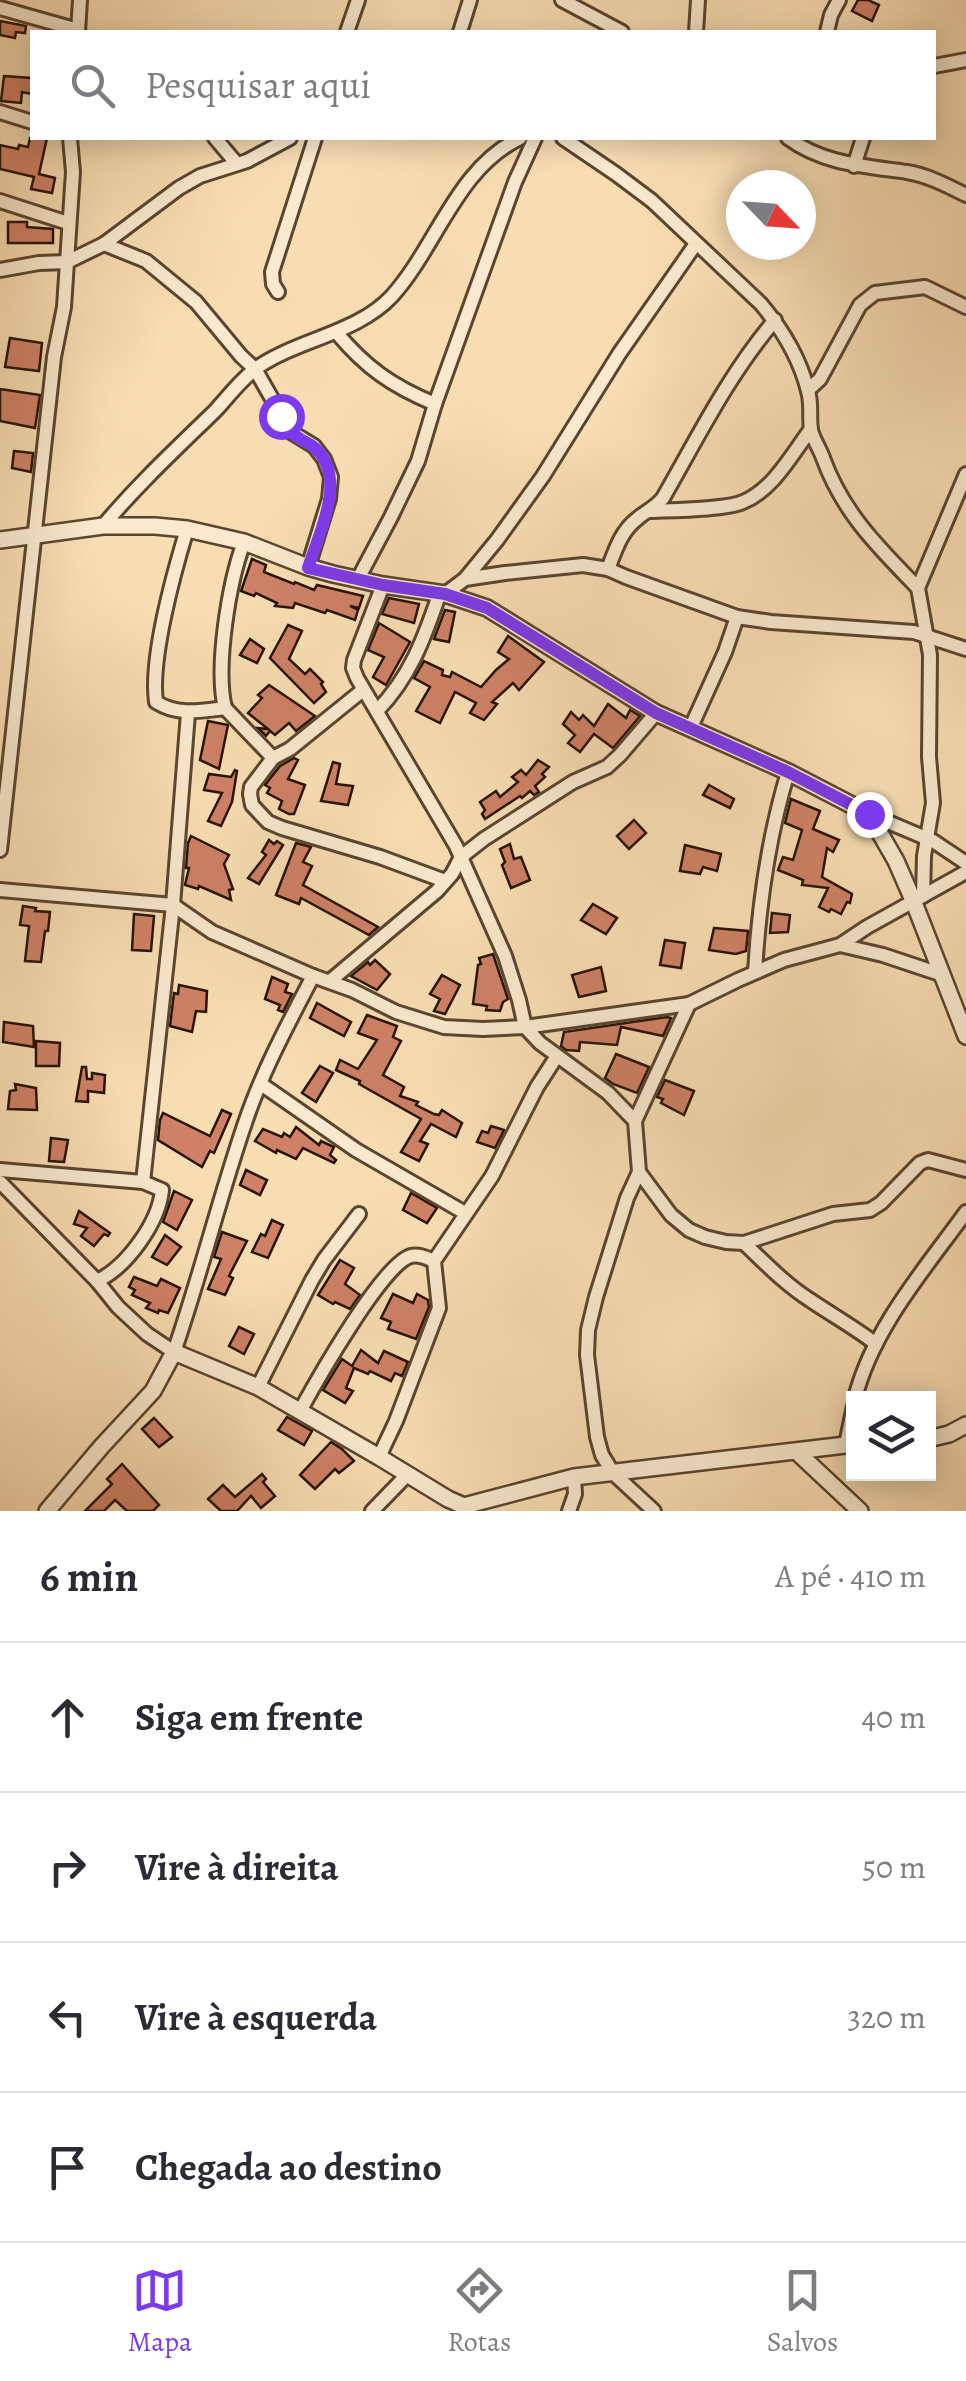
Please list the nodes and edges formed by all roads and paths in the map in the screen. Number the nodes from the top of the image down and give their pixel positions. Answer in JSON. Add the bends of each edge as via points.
{"nodes":[{"id":1,"x":80,"y":0,"type":"edge"},
{"id":2,"x":358,"y":0,"type":"edge"},
{"id":3,"x":470,"y":0,"type":"edge"},
{"id":4,"x":562,"y":0,"type":"edge"},
{"id":5,"x":698,"y":0,"type":"edge"},
{"id":6,"x":839,"y":0,"type":"edge"},
{"id":7,"x":0,"y":8,"type":"edge"},
{"id":8,"x":72,"y":30,"type":"edge"},
{"id":9,"x":78,"y":30,"type":"edge"},
{"id":10,"x":348,"y":30,"type":"edge"},
{"id":11,"x":461,"y":30,"type":"edge"},
{"id":12,"x":618,"y":30,"type":"edge"},
{"id":13,"x":696,"y":30,"type":"edge"},
{"id":14,"x":827,"y":30,"type":"edge"},
{"id":15,"x":966,"y":60,"type":"edge"},
{"id":16,"x":936,"y":66,"type":"edge"},
{"id":17,"x":0,"y":112,"type":"edge"},
{"id":18,"x":30,"y":121,"type":"edge"},
{"id":19,"x":70,"y":140,"type":"edge"},
{"id":20,"x":217,"y":140,"type":"edge"},
{"id":21,"x":286,"y":140,"type":"edge"},
{"id":22,"x":314,"y":140,"type":"edge"},
{"id":23,"x":514,"y":140,"type":"edge"},
{"id":24,"x":535,"y":140,"type":"edge"},
{"id":25,"x":566,"y":140,"type":"edge"},
{"id":26,"x":791,"y":140,"type":"edge"},
{"id":27,"x":862,"y":140,"type":"edge"},
{"id":28,"x":237,"y":164,"type":"junction"},
{"id":29,"x":854,"y":166,"type":"junction"},
{"id":30,"x":966,"y":195,"type":"edge"},
{"id":31,"x":0,"y":202,"type":"edge"},
{"id":32,"x":68,"y":224,"type":"junction"},
{"id":33,"x":104,"y":244,"type":"junction"},
{"id":34,"x":696,"y":244,"type":"junction"},
{"id":35,"x":67,"y":262,"type":"junction"},
{"id":36,"x":0,"y":270,"type":"edge"},
{"id":37,"x":278,"y":292,"type":"dead end"},
{"id":38,"x":966,"y":307,"type":"edge"},
{"id":39,"x":775,"y":320,"type":"junction"},
{"id":40,"x":336,"y":332,"type":"junction"},
{"id":41,"x":254,"y":369,"type":"junction"},
{"id":42,"x":808,"y":390,"type":"junction"},
{"id":43,"x":435,"y":404,"type":"junction"},
{"id":44,"x":811,"y":428,"type":"junction"},
{"id":45,"x":966,"y":474,"type":"edge"},
{"id":46,"x":649,"y":511,"type":"junction"},
{"id":47,"x":103,"y":526,"type":"junction"},
{"id":48,"x":187,"y":529,"type":"junction"},
{"id":49,"x":34,"y":536,"type":"junction"},
{"id":50,"x":0,"y":540,"type":"edge"},
{"id":51,"x":244,"y":542,"type":"junction"},
{"id":52,"x":308,"y":568,"type":"junction"},
{"id":53,"x":608,"y":569,"type":"junction"},
{"id":54,"x":358,"y":578,"type":"junction"},
{"id":55,"x":465,"y":580,"type":"junction"},
{"id":56,"x":383,"y":585,"type":"junction"},
{"id":57,"x":918,"y":588,"type":"junction"},
{"id":58,"x":442,"y":594,"type":"junction"},
{"id":59,"x":737,"y":616,"type":"junction"},
{"id":60,"x":926,"y":634,"type":"junction"},
{"id":61,"x":966,"y":649,"type":"edge"},
{"id":62,"x":363,"y":690,"type":"junction"},
{"id":63,"x":225,"y":708,"type":"junction"},
{"id":64,"x":377,"y":711,"type":"junction"},
{"id":65,"x":188,"y":713,"type":"junction"},
{"id":66,"x":656,"y":713,"type":"junction"},
{"id":67,"x":691,"y":727,"type":"junction"},
{"id":68,"x":273,"y":758,"type":"junction"},
{"id":69,"x":788,"y":772,"type":"junction"},
{"id":70,"x":869,"y":814,"type":"junction"},
{"id":71,"x":926,"y":838,"type":"junction"},
{"id":72,"x":0,"y":850,"type":"edge"},
{"id":73,"x":462,"y":857,"type":"junction"},
{"id":74,"x":966,"y":863,"type":"edge"},
{"id":75,"x":966,"y":872,"type":"edge"},
{"id":76,"x":445,"y":880,"type":"junction"},
{"id":77,"x":0,"y":890,"type":"edge"},
{"id":78,"x":918,"y":898,"type":"junction"},
{"id":79,"x":173,"y":905,"type":"junction"},
{"id":80,"x":840,"y":944,"type":"junction"},
{"id":81,"x":755,"y":972,"type":"junction"},
{"id":82,"x":312,"y":976,"type":"junction"},
{"id":83,"x":330,"y":981,"type":"junction"},
{"id":84,"x":945,"y":982,"type":"junction"},
{"id":85,"x":966,"y":996,"type":"edge"},
{"id":86,"x":689,"y":1004,"type":"junction"},
{"id":87,"x":525,"y":1026,"type":"junction"},
{"id":88,"x":966,"y":1036,"type":"edge"},
{"id":89,"x":556,"y":1056,"type":"junction"},
{"id":90,"x":261,"y":1084,"type":"junction"},
{"id":91,"x":635,"y":1121,"type":"junction"},
{"id":92,"x":0,"y":1170,"type":"edge"},
{"id":93,"x":966,"y":1170,"type":"edge"},
{"id":94,"x":638,"y":1172,"type":"junction"},
{"id":95,"x":0,"y":1182,"type":"edge"},
{"id":96,"x":143,"y":1182,"type":"junction"},
{"id":97,"x":966,"y":1212,"type":"edge"},
{"id":98,"x":465,"y":1213,"type":"junction"},
{"id":99,"x":359,"y":1214,"type":"dead end"},
{"id":100,"x":744,"y":1243,"type":"junction"},
{"id":101,"x":434,"y":1261,"type":"junction"},
{"id":102,"x":97,"y":1281,"type":"junction"},
{"id":103,"x":876,"y":1344,"type":"junction"},
{"id":104,"x":174,"y":1352,"type":"junction"},
{"id":105,"x":258,"y":1387,"type":"junction"},
{"id":106,"x":858,"y":1391,"type":"edge"},
{"id":107,"x":300,"y":1411,"type":"junction"},
{"id":108,"x":966,"y":1426,"type":"edge"},
{"id":109,"x":936,"y":1437,"type":"edge"},
{"id":110,"x":846,"y":1445,"type":"edge"},
{"id":111,"x":797,"y":1452,"type":"junction"},
{"id":112,"x":379,"y":1457,"type":"junction"},
{"id":113,"x":613,"y":1473,"type":"junction"},
{"id":114,"x":407,"y":1475,"type":"junction"},
{"id":115,"x":574,"y":1478,"type":"junction"},
{"id":116,"x":466,"y":1508,"type":"edge"},
{"id":117,"x":47,"y":1511,"type":"edge"},
{"id":118,"x":372,"y":1511,"type":"edge"},
{"id":119,"x":569,"y":1511,"type":"edge"},
{"id":120,"x":654,"y":1511,"type":"edge"},
{"id":121,"x":860,"y":1511,"type":"edge"}],
"edges":[{"from":1,"to":9,"type":"street"},
{"from":2,"to":10,"type":"street"},
{"from":3,"to":11,"type":"street"},
{"from":4,"to":12,"type":"street"},
{"from":5,"to":13,"type":"street"},
{"from":6,"to":14,"type":"street"},
{"from":7,"to":8,"type":"street"},
{"from":15,"to":16,"type":"street"},
{"from":17,"to":18,"type":"street"},
{"from":19,"to":32,"type":"street"},
{"from":20,"to":28,"type":"street"},
{"from":21,"to":28,"type":"street"},
{"from":22,"to":37,"type":"street","via":[[272,272]]},
{"from":23,"to":40,"type":"street","via":[[484,163],[390,298]]},
{"from":24,"to":43,"type":"street"},
{"from":25,"to":34,"type":"street","via":[[652,201]]},
{"from":26,"to":29,"type":"street"},
{"from":27,"to":29,"type":"street"},
{"from":28,"to":33,"type":"street","via":[[179,188]]},
{"from":29,"to":30,"type":"street","via":[[911,172]]},
{"from":31,"to":32,"type":"street"},
{"from":32,"to":35,"type":"street"},
{"from":33,"to":35,"type":"street"},
{"from":33,"to":41,"type":"street","via":[[170,279]]},
{"from":34,"to":39,"type":"street"},
{"from":34,"to":55,"type":"street","via":[[543,476]]},
{"from":35,"to":36,"type":"street"},
{"from":35,"to":49,"type":"street"},
{"from":38,"to":42,"type":"street","via":[[924,288],[875,293],[860,304]]},
{"from":39,"to":42,"type":"street"},
{"from":39,"to":46,"type":"street"},
{"from":40,"to":41,"type":"street"},
{"from":40,"to":43,"type":"street","via":[[367,367]]},
{"from":41,"to":47,"type":"street"},
{"from":41,"to":52,"type":"street","via":[[291,432],[314,446],[331,477]]},
{"from":42,"to":44,"type":"street"},
{"from":43,"to":54,"type":"street","via":[[418,461]]},
{"from":44,"to":46,"type":"street","via":[[774,478],[740,504]]},
{"from":44,"to":57,"type":"street","via":[[861,528]]},
{"from":45,"to":57,"type":"street"},
{"from":46,"to":53,"type":"street","via":[[624,532]]},
{"from":47,"to":48,"type":"street"},
{"from":47,"to":49,"type":"street"},
{"from":48,"to":51,"type":"street"},
{"from":48,"to":65,"type":"street","via":[[154,686],[156,702]]},
{"from":49,"to":50,"type":"street"},
{"from":49,"to":72,"type":"street"},
{"from":51,"to":52,"type":"street"},
{"from":51,"to":63,"type":"street","via":[[224,639]]},
{"from":52,"to":54,"type":"street"},
{"from":53,"to":55,"type":"street","via":[[569,566]]},
{"from":53,"to":59,"type":"street"},
{"from":54,"to":56,"type":"street"},
{"from":55,"to":58,"type":"street"},
{"from":56,"to":58,"type":"street"},
{"from":56,"to":62,"type":"street","via":[[354,660]]},
{"from":57,"to":60,"type":"street"},
{"from":58,"to":64,"type":"street","via":[[411,666]]},
{"from":58,"to":66,"type":"street","via":[[487,608]]},
{"from":59,"to":60,"type":"street"},
{"from":59,"to":67,"type":"street"},
{"from":60,"to":61,"type":"street"},
{"from":60,"to":71,"type":"street","via":[[932,803]]},
{"from":62,"to":64,"type":"street"},
{"from":62,"to":68,"type":"street"},
{"from":63,"to":65,"type":"street"},
{"from":63,"to":68,"type":"street"},
{"from":64,"to":73,"type":"street"},
{"from":65,"to":79,"type":"street"},
{"from":66,"to":67,"type":"street"},
{"from":66,"to":73,"type":"street","via":[[607,767],[573,782]]},
{"from":67,"to":69,"type":"street"},
{"from":68,"to":76,"type":"street","via":[[250,794],[268,822]]},
{"from":69,"to":70,"type":"street"},
{"from":69,"to":81,"type":"street","via":[[761,888]]},
{"from":70,"to":71,"type":"street"},
{"from":70,"to":78,"type":"street"},
{"from":71,"to":74,"type":"street"},
{"from":71,"to":78,"type":"street"},
{"from":73,"to":76,"type":"street"},
{"from":73,"to":87,"type":"street"},
{"from":75,"to":78,"type":"street"},
{"from":76,"to":83,"type":"street"},
{"from":77,"to":79,"type":"street"},
{"from":78,"to":80,"type":"street"},
{"from":78,"to":84,"type":"street"},
{"from":79,"to":82,"type":"street","via":[[212,932]]},
{"from":79,"to":96,"type":"street"},
{"from":80,"to":81,"type":"street"},
{"from":80,"to":84,"type":"street"},
{"from":81,"to":86,"type":"street"},
{"from":82,"to":83,"type":"street"},
{"from":82,"to":90,"type":"street"},
{"from":83,"to":87,"type":"street","via":[[444,1027]]},
{"from":84,"to":85,"type":"street"},
{"from":84,"to":88,"type":"street"},
{"from":86,"to":87,"type":"street"},
{"from":86,"to":91,"type":"street"},
{"from":87,"to":89,"type":"street"},
{"from":89,"to":91,"type":"street"},
{"from":89,"to":98,"type":"street"},
{"from":90,"to":98,"type":"street","via":[[356,1150]]},
{"from":90,"to":104,"type":"street"},
{"from":91,"to":94,"type":"street"},
{"from":92,"to":96,"type":"street"},
{"from":93,"to":100,"type":"street","via":[[928,1160],[870,1210],[833,1214]]},
{"from":94,"to":100,"type":"street","via":[[689,1230]]},
{"from":94,"to":113,"type":"street","via":[[588,1330],[597,1438]]},
{"from":95,"to":102,"type":"street"},
{"from":96,"to":102,"type":"street","via":[[162,1190],[159,1204],[130,1256]]},
{"from":97,"to":103,"type":"street"},
{"from":98,"to":101,"type":"street"},
{"from":99,"to":105,"type":"street","via":[[312,1280]]},
{"from":100,"to":103,"type":"street","via":[[811,1302]]},
{"from":101,"to":107,"type":"street","via":[[411,1256],[395,1266]]},
{"from":101,"to":112,"type":"street","via":[[439,1308]]},
{"from":102,"to":104,"type":"street","via":[[147,1334]]},
{"from":103,"to":106,"type":"street"},
{"from":104,"to":105,"type":"street"},
{"from":104,"to":117,"type":"street","via":[[153,1391]]},
{"from":105,"to":107,"type":"street"},
{"from":107,"to":112,"type":"street"},
{"from":108,"to":109,"type":"street"},
{"from":110,"to":111,"type":"street"},
{"from":111,"to":113,"type":"street"},
{"from":111,"to":121,"type":"street"},
{"from":112,"to":114,"type":"street"},
{"from":113,"to":115,"type":"street"},
{"from":113,"to":120,"type":"street"},
{"from":114,"to":116,"type":"street"},
{"from":114,"to":118,"type":"street"},
{"from":115,"to":116,"type":"street"},
{"from":115,"to":119,"type":"street"}]}
